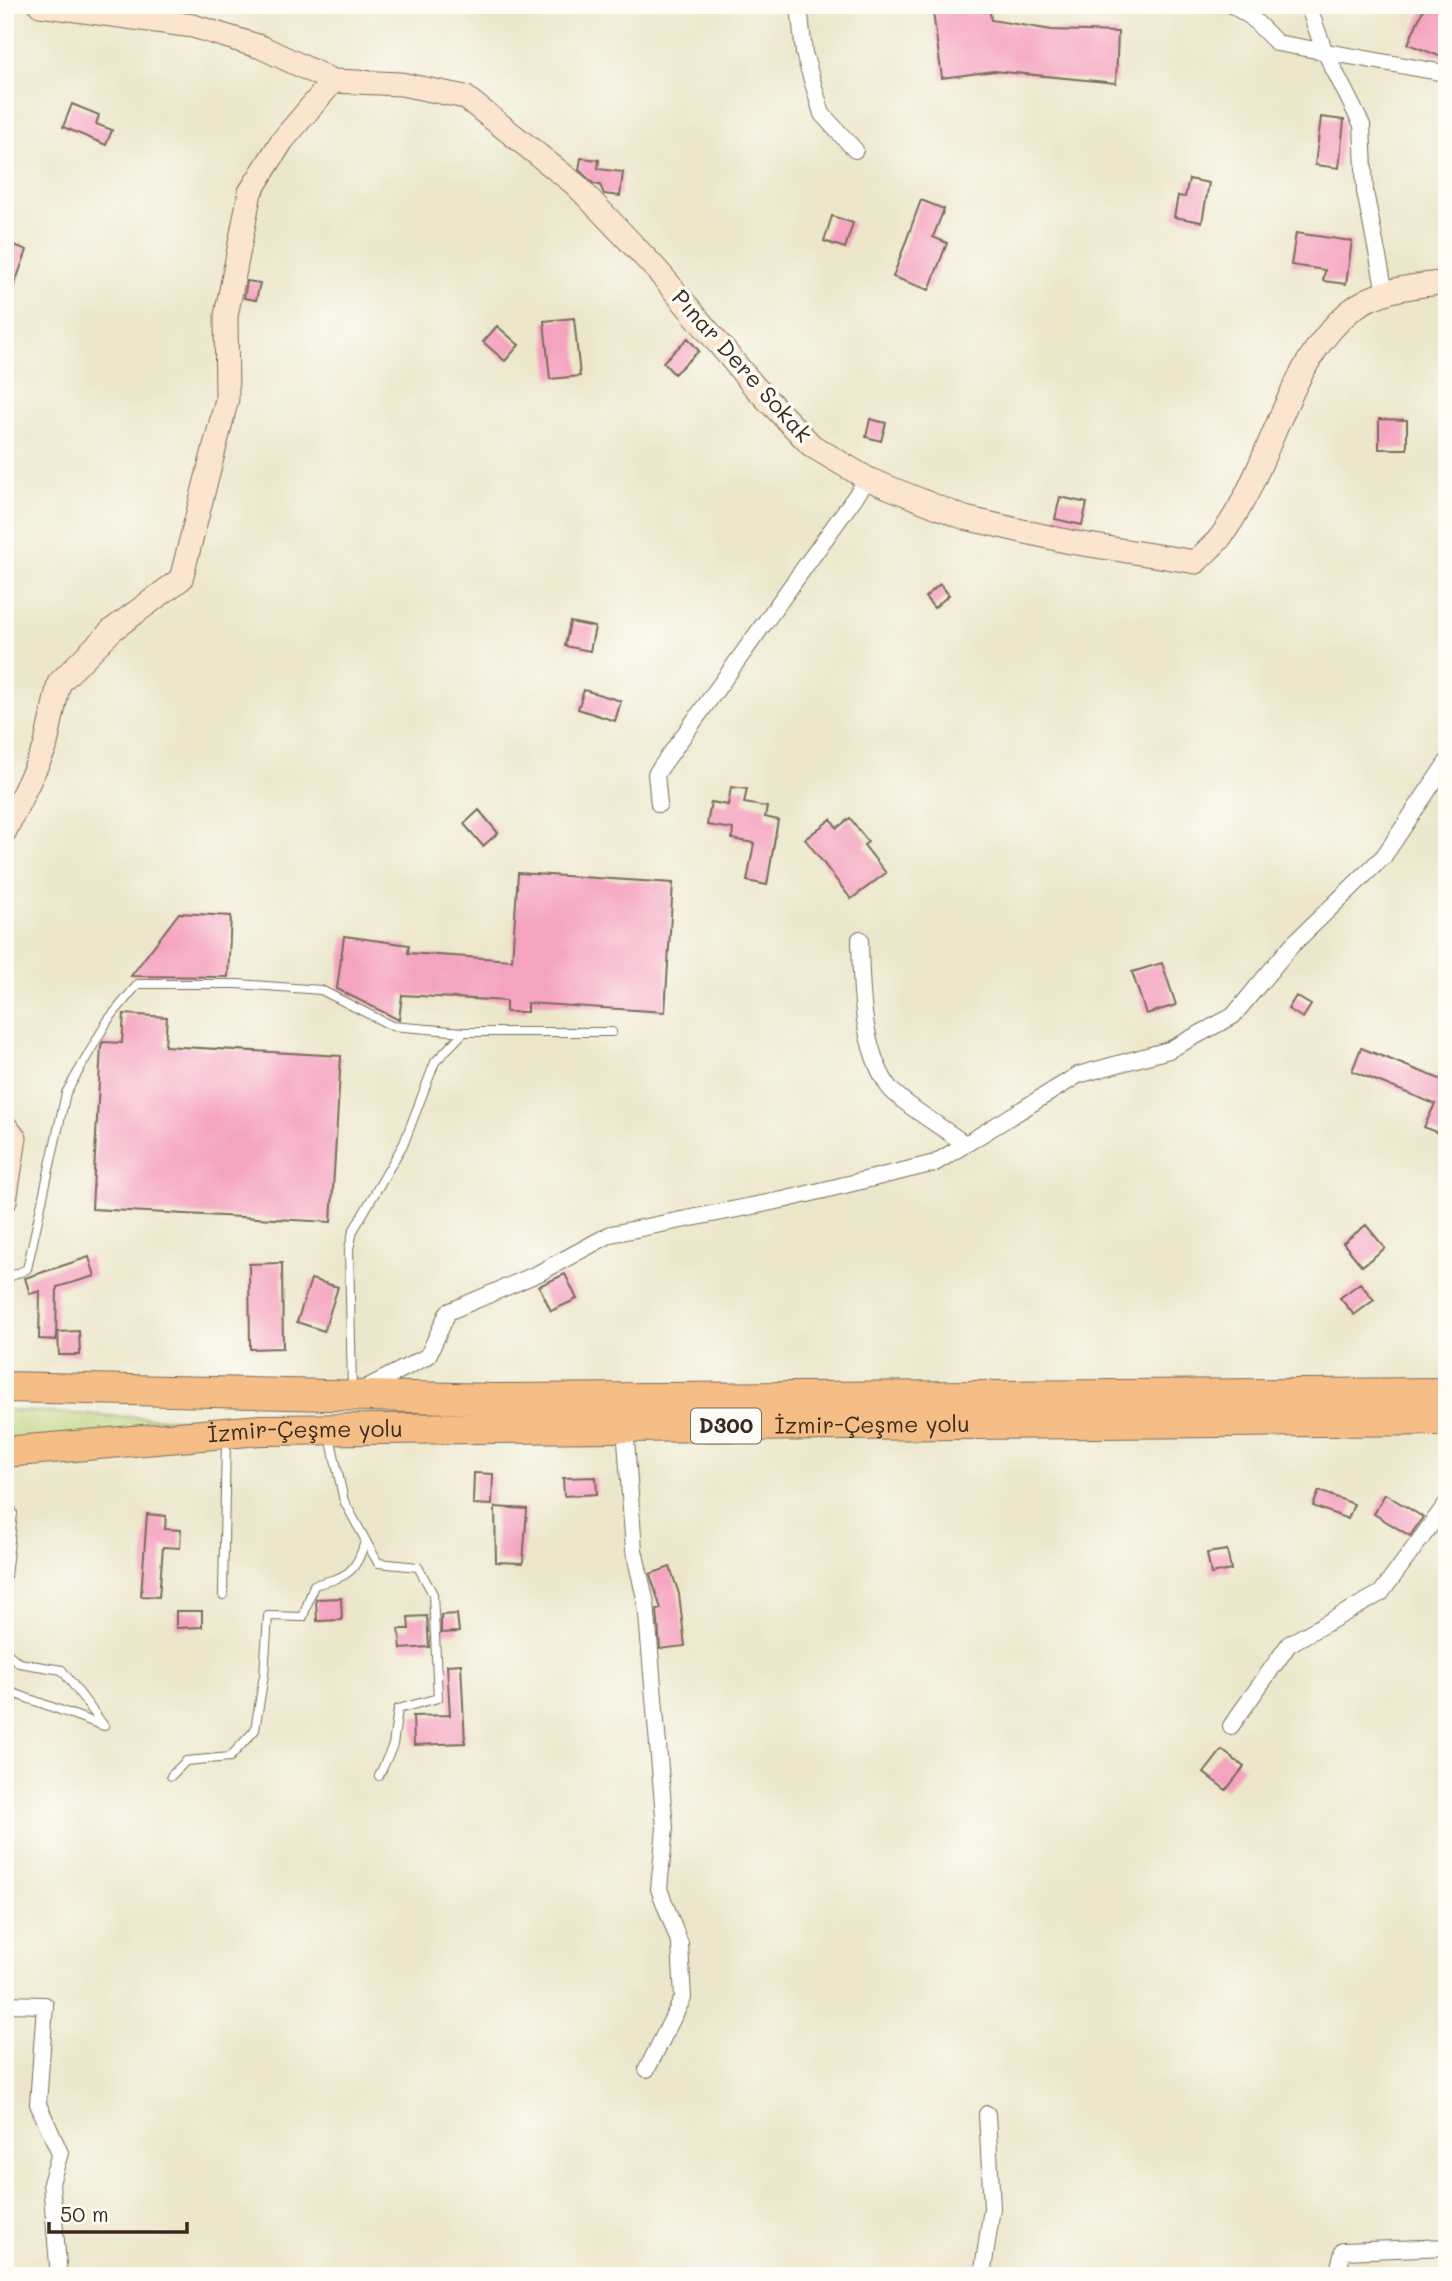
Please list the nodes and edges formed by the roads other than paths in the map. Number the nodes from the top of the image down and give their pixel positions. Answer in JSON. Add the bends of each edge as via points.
{"nodes":[{"id":1,"x":40,"y":5,"type":"edge"},
{"id":2,"x":799,"y":5,"type":"edge"},
{"id":3,"x":1232,"y":5,"type":"edge"},
{"id":4,"x":1308,"y":5,"type":"edge"},
{"id":5,"x":174,"y":14,"type":"edge"},
{"id":6,"x":1324,"y":50,"type":"junction"},
{"id":7,"x":1447,"y":69,"type":"edge"},
{"id":8,"x":333,"y":81,"type":"junction"},
{"id":9,"x":855,"y":150,"type":"dead end"},
{"id":10,"x":1447,"y":282,"type":"edge"},
{"id":11,"x":1385,"y":292,"type":"junction"},
{"id":12,"x":868,"y":479,"type":"junction"},
{"id":13,"x":1447,"y":762,"type":"edge"},
{"id":14,"x":659,"y":804,"type":"dead end"},
{"id":15,"x":5,"y":831,"type":"edge"},
{"id":16,"x":860,"y":939,"type":"dead end"},
{"id":17,"x":464,"y":1032,"type":"junction"},
{"id":18,"x":612,"y":1032,"type":"dead end"},
{"id":19,"x":5,"y":1126,"type":"edge"},
{"id":20,"x":965,"y":1144,"type":"junction"},
{"id":21,"x":5,"y":1201,"type":"edge"},
{"id":22,"x":5,"y":1279,"type":"edge"},
{"id":23,"x":5,"y":1387,"type":"edge"},
{"id":24,"x":1447,"y":1392,"type":"edge"},
{"id":25,"x":352,"y":1395,"type":"junction"},
{"id":26,"x":1447,"y":1420,"type":"edge"},
{"id":27,"x":625,"y":1427,"type":"junction"},
{"id":28,"x":328,"y":1430,"type":"junction"},
{"id":29,"x":227,"y":1433,"type":"junction"},
{"id":30,"x":5,"y":1452,"type":"edge"},
{"id":31,"x":5,"y":1495,"type":"edge"},
{"id":32,"x":1447,"y":1503,"type":"edge"},
{"id":33,"x":365,"y":1540,"type":"junction"},
{"id":34,"x":5,"y":1585,"type":"edge"},
{"id":35,"x":223,"y":1594,"type":"dead end"},
{"id":36,"x":5,"y":1651,"type":"edge"},
{"id":37,"x":5,"y":1690,"type":"edge"},
{"id":38,"x":1231,"y":1726,"type":"dead end"},
{"id":39,"x":171,"y":1776,"type":"dead end"},
{"id":40,"x":379,"y":1776,"type":"dead end"},
{"id":41,"x":5,"y":2004,"type":"edge"},
{"id":42,"x":648,"y":2069,"type":"dead end"},
{"id":43,"x":987,"y":2113,"type":"dead end"},
{"id":44,"x":1447,"y":2247,"type":"edge"},
{"id":45,"x":59,"y":2276,"type":"edge"},
{"id":46,"x":982,"y":2276,"type":"edge"},
{"id":47,"x":1337,"y":2276,"type":"edge"}],
"edges":[{"from":1,"to":5,"type":"street","name":"Pınar Dere Sokak"},
{"from":2,"to":9,"type":"street","via":[[804,53],[821,114]]},
{"from":3,"to":6,"type":"street","via":[[1276,43]]},
{"from":4,"to":6,"type":"street"},
{"from":5,"to":8,"type":"street","name":"Pınar Dere Sokak","via":[[193,26],[261,47]]},
{"from":6,"to":7,"type":"street","via":[[1444,73]]},
{"from":6,"to":11,"type":"street","via":[[1362,125],[1365,192]]},
{"from":8,"to":12,"type":"street","name":"Pınar Dere Sokak","via":[[401,84],[465,97],[576,185],[812,446]]},
{"from":8,"to":15,"type":"street","via":[[282,141],[250,192],[226,316],[227,399],[181,579],[112,630],[59,683],[45,748]]},
{"from":10,"to":11,"type":"street","name":"Pınar Dere Sokak"},
{"from":11,"to":12,"type":"street","name":"Pınar Dere Sokak","via":[[1351,310],[1324,342],[1302,374],[1219,539],[1196,562],[1070,542],[965,518]]},
{"from":12,"to":14,"type":"street","via":[[656,774]]},
{"from":13,"to":20,"type":"street","via":[[1384,856],[1291,946],[1233,1016],[1169,1050],[1078,1075]]},
{"from":16,"to":20,"type":"street","via":[[862,998],[873,1053],[889,1087]]},
{"from":17,"to":18,"type":"lane"},
{"from":17,"to":22,"type":"lane","via":[[393,1026],[321,990],[238,984],[138,985],[108,1020],[66,1093],[27,1269]]},
{"from":17,"to":25,"type":"lane","via":[[435,1062],[404,1143],[352,1231]]},
{"from":19,"to":21,"type":"street","via":[[15,1138]]},
{"from":20,"to":25,"type":"street","via":[[935,1163],[611,1234],[539,1273],[448,1312],[428,1356]]},
{"from":23,"to":25,"type":"highway","name":"İzmir-Çeşme yolu","number":"D300"},
{"from":24,"to":25,"type":"highway","name":"İzmir-Çeşme yolu","number":"D300","via":[[495,1399]]},
{"from":26,"to":27,"type":"highway","name":"İzmir-Çeşme yolu","number":"D300"},
{"from":27,"to":28,"type":"highway","name":"İzmir-Çeşme yolu","number":"D300"},
{"from":27,"to":42,"type":"street","via":[[634,1550],[646,1603],[664,1828],[659,1889],[680,1944],[683,1998]]},
{"from":28,"to":29,"type":"highway","name":"İzmir-Çeşme yolu","number":"D300"},
{"from":28,"to":33,"type":"lane","via":[[344,1501]]},
{"from":29,"to":30,"type":"highway","name":"İzmir-Çeşme yolu","number":"D300"},
{"from":29,"to":35,"type":"lane"},
{"from":31,"to":34,"type":"lane","via":[[13,1513]]},
{"from":32,"to":38,"type":"street","via":[[1381,1593],[1289,1644]]},
{"from":33,"to":39,"type":"lane","via":[[360,1560],[345,1577],[314,1585],[303,1617],[268,1616],[256,1730],[230,1756],[186,1761]]},
{"from":33,"to":40,"type":"lane","via":[[377,1563],[418,1567],[433,1594],[438,1698],[398,1709],[393,1745]]},
{"from":36,"to":37,"type":"lane","via":[[19,1663],[62,1670],[104,1726]]},
{"from":41,"to":45,"type":"street","via":[[45,2005],[38,2104],[60,2153],[51,2183]]},
{"from":43,"to":46,"type":"street","via":[[992,2208]]},
{"from":44,"to":47,"type":"street","via":[[1343,2251]]}]}
